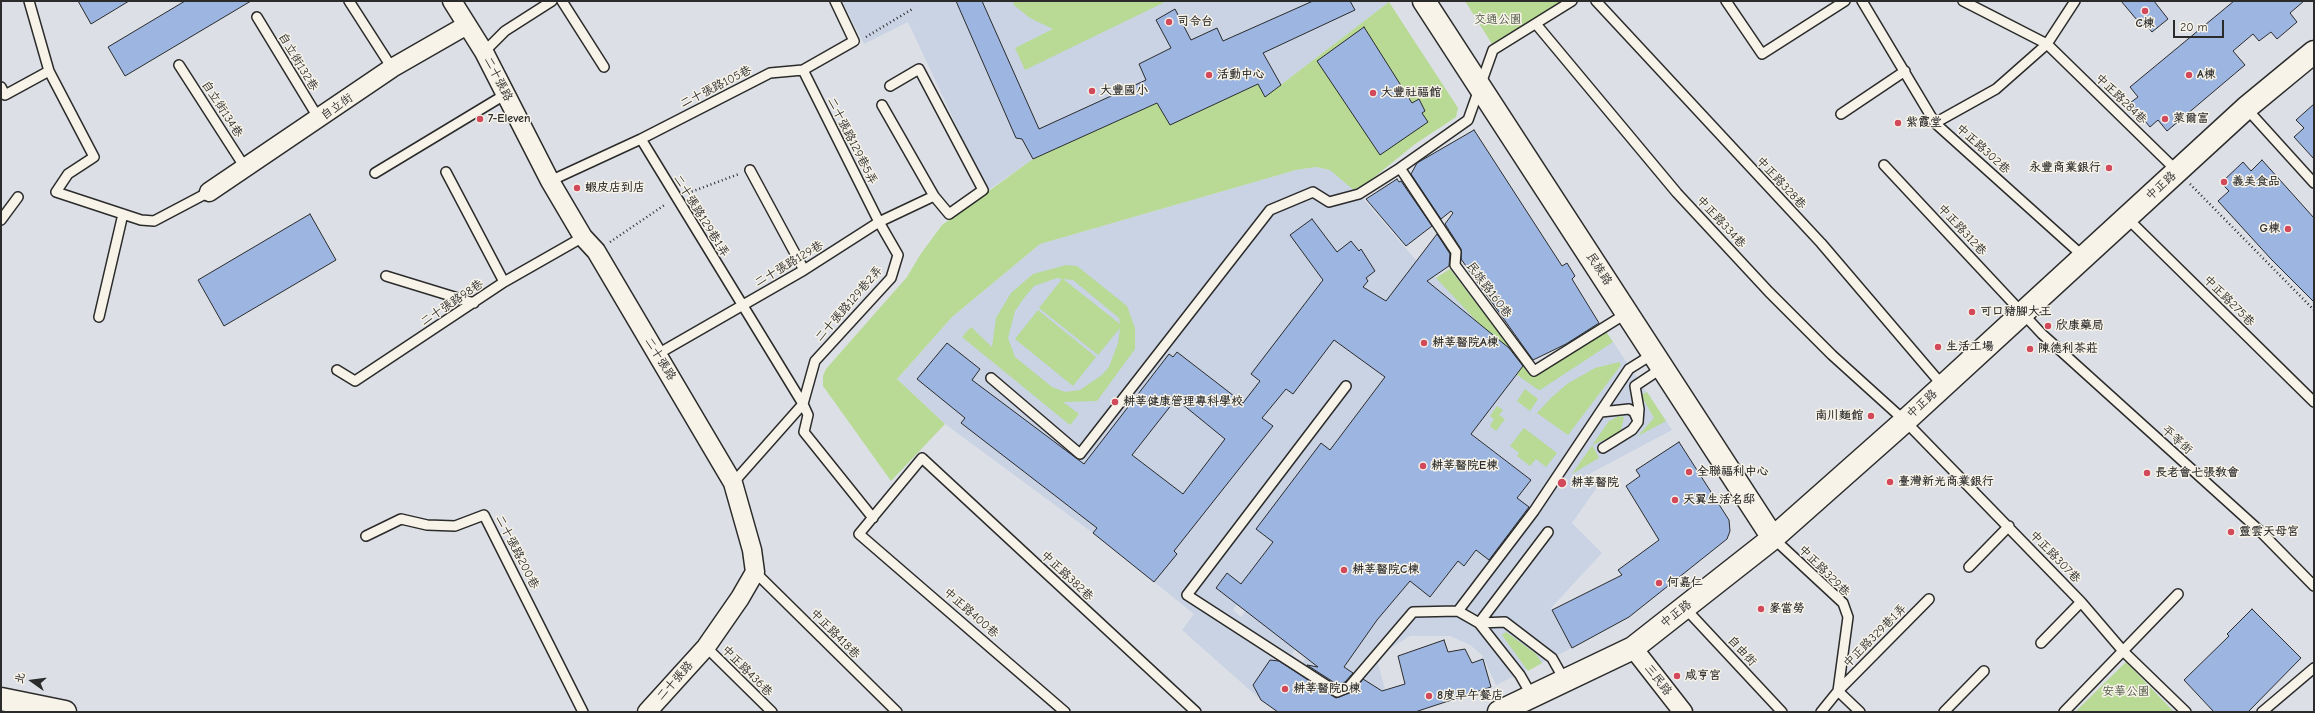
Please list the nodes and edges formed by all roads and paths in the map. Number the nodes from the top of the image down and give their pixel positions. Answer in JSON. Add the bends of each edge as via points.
{"nodes":[{"id":1,"x":29,"y":1,"type":"edge"},
{"id":2,"x":349,"y":1,"type":"edge"},
{"id":3,"x":452,"y":1,"type":"edge"},
{"id":4,"x":552,"y":1,"type":"edge"},
{"id":5,"x":562,"y":1,"type":"edge"},
{"id":6,"x":835,"y":1,"type":"edge"},
{"id":7,"x":1424,"y":1,"type":"edge"},
{"id":8,"x":1572,"y":1,"type":"edge"},
{"id":9,"x":1596,"y":1,"type":"edge"},
{"id":10,"x":1726,"y":1,"type":"edge"},
{"id":11,"x":1844,"y":1,"type":"edge"},
{"id":12,"x":1862,"y":1,"type":"edge"},
{"id":13,"x":1963,"y":1,"type":"edge"},
{"id":14,"x":2075,"y":1,"type":"edge"},
{"id":15,"x":914,"y":8,"type":"dead end"},
{"id":16,"x":257,"y":18,"type":"dead end"},
{"id":17,"x":1536,"y":24,"type":"junction"},
{"id":18,"x":467,"y":25,"type":"junction"},
{"id":19,"x":854,"y":41,"type":"junction"},
{"id":20,"x":2048,"y":44,"type":"junction"},
{"id":21,"x":484,"y":52,"type":"junction"},
{"id":22,"x":2314,"y":52,"type":"edge"},
{"id":23,"x":179,"y":65,"type":"dead end"},
{"id":24,"x":604,"y":67,"type":"dead end"},
{"id":25,"x":392,"y":68,"type":"junction"},
{"id":26,"x":802,"y":70,"type":"junction"},
{"id":27,"x":49,"y":71,"type":"junction"},
{"id":28,"x":1904,"y":71,"type":"junction"},
{"id":29,"x":890,"y":86,"type":"dead end"},
{"id":30,"x":1,"y":87,"type":"edge"},
{"id":31,"x":1480,"y":87,"type":"junction"},
{"id":32,"x":506,"y":94,"type":"junction"},
{"id":33,"x":882,"y":105,"type":"dead end"},
{"id":34,"x":2246,"y":108,"type":"junction"},
{"id":35,"x":1841,"y":114,"type":"dead end"},
{"id":36,"x":319,"y":119,"type":"junction"},
{"id":37,"x":1935,"y":123,"type":"junction"},
{"id":38,"x":641,"y":139,"type":"junction"},
{"id":39,"x":1884,"y":165,"type":"dead end"},
{"id":40,"x":244,"y":166,"type":"junction"},
{"id":41,"x":1400,"y":168,"type":"junction"},
{"id":42,"x":750,"y":170,"type":"dead end"},
{"id":43,"x":2177,"y":171,"type":"junction"},
{"id":44,"x":375,"y":172,"type":"dead end"},
{"id":45,"x":446,"y":172,"type":"dead end"},
{"id":46,"x":550,"y":181,"type":"junction"},
{"id":47,"x":2314,"y":183,"type":"edge"},
{"id":48,"x":209,"y":192,"type":"joint"},
{"id":49,"x":934,"y":196,"type":"junction"},
{"id":50,"x":18,"y":197,"type":"dead end"},
{"id":51,"x":123,"y":214,"type":"junction"},
{"id":52,"x":2127,"y":217,"type":"junction"},
{"id":53,"x":1,"y":220,"type":"edge"},
{"id":54,"x":879,"y":222,"type":"junction"},
{"id":55,"x":583,"y":236,"type":"junction"},
{"id":56,"x":2084,"y":257,"type":"junction"},
{"id":57,"x":804,"y":270,"type":"junction"},
{"id":58,"x":386,"y":276,"type":"dead end"},
{"id":59,"x":504,"y":282,"type":"junction"},
{"id":60,"x":474,"y":303,"type":"junction"},
{"id":61,"x":742,"y":305,"type":"junction"},
{"id":62,"x":2314,"y":310,"type":"edge"},
{"id":63,"x":1627,"y":313,"type":"junction"},
{"id":64,"x":2023,"y":313,"type":"junction"},
{"id":65,"x":99,"y":317,"type":"dead end"},
{"id":66,"x":656,"y":355,"type":"junction"},
{"id":67,"x":1659,"y":360,"type":"junction"},
{"id":68,"x":337,"y":370,"type":"dead end"},
{"id":69,"x":991,"y":378,"type":"dead end"},
{"id":70,"x":1346,"y":386,"type":"dead end"},
{"id":71,"x":1943,"y":386,"type":"junction"},
{"id":72,"x":2314,"y":402,"type":"edge"},
{"id":73,"x":803,"y":404,"type":"junction"},
{"id":74,"x":1600,"y":412,"type":"junction"},
{"id":75,"x":1905,"y":420,"type":"junction"},
{"id":76,"x":1638,"y":422,"type":"junction"},
{"id":77,"x":1604,"y":448,"type":"dead end"},
{"id":78,"x":733,"y":483,"type":"junction"},
{"id":79,"x":873,"y":518,"type":"junction"},
{"id":80,"x":2009,"y":526,"type":"junction"},
{"id":81,"x":1548,"y":532,"type":"dead end"},
{"id":82,"x":366,"y":536,"type":"dead end"},
{"id":83,"x":1773,"y":538,"type":"junction"},
{"id":84,"x":1969,"y":567,"type":"dead end"},
{"id":85,"x":755,"y":572,"type":"junction"},
{"id":86,"x":2314,"y":586,"type":"edge"},
{"id":87,"x":2178,"y":594,"type":"dead end"},
{"id":88,"x":1929,"y":599,"type":"dead end"},
{"id":89,"x":2081,"y":602,"type":"junction"},
{"id":90,"x":1684,"y":607,"type":"junction"},
{"id":91,"x":1458,"y":611,"type":"junction"},
{"id":92,"x":1479,"y":624,"type":"junction"},
{"id":93,"x":2041,"y":643,"type":"dead end"},
{"id":94,"x":706,"y":647,"type":"junction"},
{"id":95,"x":1633,"y":648,"type":"junction"},
{"id":96,"x":2123,"y":651,"type":"junction"},
{"id":97,"x":2314,"y":668,"type":"edge"},
{"id":98,"x":1984,"y":671,"type":"dead end"},
{"id":99,"x":1565,"y":681,"type":"junction"},
{"id":100,"x":1838,"y":690,"type":"junction"},
{"id":101,"x":1532,"y":696,"type":"junction"},
{"id":102,"x":1,"y":699,"type":"edge"},
{"id":103,"x":65,"y":712,"type":"edge"},
{"id":104,"x":583,"y":712,"type":"edge"},
{"id":105,"x":646,"y":712,"type":"edge"},
{"id":106,"x":772,"y":712,"type":"edge"},
{"id":107,"x":897,"y":712,"type":"edge"},
{"id":108,"x":1065,"y":712,"type":"edge"},
{"id":109,"x":1196,"y":712,"type":"edge"},
{"id":110,"x":1499,"y":712,"type":"edge"},
{"id":111,"x":1682,"y":712,"type":"edge"},
{"id":112,"x":1782,"y":712,"type":"edge"},
{"id":113,"x":1820,"y":712,"type":"edge"},
{"id":114,"x":1860,"y":712,"type":"edge"},
{"id":115,"x":1944,"y":712,"type":"edge"},
{"id":116,"x":2064,"y":712,"type":"edge"},
{"id":117,"x":2186,"y":712,"type":"edge"},
{"id":118,"x":2262,"y":712,"type":"edge"}],
"edges":[{"from":1,"to":27,"type":"lane"},
{"from":2,"to":25,"type":"lane"},
{"from":3,"to":18,"type":"street","name":"二十張路"},
{"from":4,"to":21,"type":"lane","via":[[505,31]]},
{"from":5,"to":24,"type":"lane"},
{"from":6,"to":19,"type":"lane"},
{"from":7,"to":31,"type":"street","name":"民族路"},
{"from":8,"to":17,"type":"lane"},
{"from":9,"to":71,"type":"lane","name":"中正路328巷","via":[[1821,243]]},
{"from":10,"to":11,"type":"lane","via":[[1762,54]]},
{"from":12,"to":28,"type":"lane","name":"中正路302巷"},
{"from":13,"to":20,"type":"lane","name":"中正路284巷"},
{"from":14,"to":20,"type":"lane"},
{"from":15,"to":19,"type":"path","via":[[861,40]]},
{"from":16,"to":36,"type":"lane","name":"自立街132巷"},
{"from":17,"to":31,"type":"lane","via":[[1493,50]]},
{"from":17,"to":75,"type":"lane","name":"中正路334巷","via":[[1677,193],[1832,354]]},
{"from":18,"to":21,"type":"street","name":"二十張路"},
{"from":18,"to":25,"type":"street","name":"自立街"},
{"from":19,"to":26,"type":"lane","name":"二十張路105巷"},
{"from":20,"to":37,"type":"lane","via":[[1996,89]]},
{"from":20,"to":43,"type":"lane","name":"中正路284巷"},
{"from":21,"to":32,"type":"street","name":"二十張路"},
{"from":22,"to":34,"type":"street","name":"中正路"},
{"from":23,"to":40,"type":"lane","name":"自立街134巷"},
{"from":25,"to":36,"type":"street","name":"自立街"},
{"from":26,"to":38,"type":"lane","name":"二十張路105巷","via":[[770,73]]},
{"from":26,"to":54,"type":"lane","name":"二十張路129巷5弄"},
{"from":27,"to":30,"type":"lane","via":[[5,95]]},
{"from":27,"to":51,"type":"lane","via":[[94,157],[68,174],[56,192]]},
{"from":28,"to":35,"type":"lane"},
{"from":28,"to":37,"type":"lane","name":"中正路302巷"},
{"from":29,"to":49,"type":"lane","via":[[919,69],[983,190],[949,214]]},
{"from":31,"to":41,"type":"lane","via":[[1468,120]]},
{"from":31,"to":63,"type":"street","name":"民族路"},
{"from":32,"to":44,"type":"lane"},
{"from":32,"to":46,"type":"street","name":"二十張路"},
{"from":33,"to":49,"type":"lane"},
{"from":34,"to":43,"type":"street","name":"中正路"},
{"from":34,"to":47,"type":"lane"},
{"from":36,"to":40,"type":"street","name":"自立街"},
{"from":37,"to":56,"type":"lane","name":"中正路302巷"},
{"from":38,"to":46,"type":"lane","name":"二十張路105巷"},
{"from":38,"to":61,"type":"lane","name":"二十張路129巷1弄"},
{"from":39,"to":64,"type":"lane","name":"中正路312巷"},
{"from":40,"to":48,"type":"street","name":"自立街"},
{"from":41,"to":63,"type":"lane","name":"民族路160巷","via":[[1456,252],[1456,265],[1534,371]]},
{"from":41,"to":69,"type":"lane","via":[[1359,194],[1329,202],[1313,192],[1270,210],[1080,454]]},
{"from":42,"to":57,"type":"lane"},
{"from":43,"to":52,"type":"street","name":"中正路"},
{"from":43,"to":62,"type":"path"},
{"from":45,"to":59,"type":"lane"},
{"from":46,"to":55,"type":"street","name":"二十張路"},
{"from":48,"to":51,"type":"lane","via":[[154,221]]},
{"from":49,"to":54,"type":"lane","name":"二十張路129巷"},
{"from":50,"to":53,"type":"lane"},
{"from":51,"to":65,"type":"lane"},
{"from":52,"to":56,"type":"street","name":"中正路"},
{"from":52,"to":72,"type":"lane","name":"中正路275巷"},
{"from":54,"to":57,"type":"lane","name":"二十張路129巷"},
{"from":54,"to":73,"type":"lane","name":"二十張路129巷2弄","via":[[898,255],[891,278],[815,361]]},
{"from":55,"to":59,"type":"lane","name":"二十張路98巷"},
{"from":55,"to":66,"type":"street","name":"二十張路","via":[[596,251]]},
{"from":56,"to":64,"type":"street","name":"中正路"},
{"from":57,"to":61,"type":"lane","name":"二十張路129巷"},
{"from":58,"to":60,"type":"lane"},
{"from":59,"to":60,"type":"lane","name":"二十張路98巷"},
{"from":60,"to":68,"type":"lane","name":"二十張路98巷","via":[[355,381]]},
{"from":61,"to":66,"type":"lane","name":"二十張路129巷"},
{"from":61,"to":73,"type":"lane"},
{"from":63,"to":67,"type":"street","name":"民族路"},
{"from":64,"to":71,"type":"street","name":"中正路"},
{"from":64,"to":86,"type":"lane","name":"平等街","via":[[2042,334],[2260,531]]},
{"from":66,"to":78,"type":"street","name":"二十張路"},
{"from":67,"to":74,"type":"lane","via":[[1629,369]]},
{"from":67,"to":76,"type":"lane","via":[[1634,386],[1639,409]]},
{"from":67,"to":83,"type":"street","name":"民族路"},
{"from":70,"to":91,"type":"lane","via":[[1187,595],[1337,692],[1350,687],[1413,612]]},
{"from":71,"to":75,"type":"street","name":"中正路"},
{"from":73,"to":78,"type":"lane","name":"二十張路129巷2弄"},
{"from":73,"to":79,"type":"lane","via":[[808,415],[804,432]]},
{"from":74,"to":76,"type":"lane","via":[[1628,409],[1634,412]]},
{"from":74,"to":91,"type":"lane","via":[[1534,511]]},
{"from":75,"to":80,"type":"lane","name":"中正路307巷"},
{"from":75,"to":83,"type":"street","name":"中正路"},
{"from":76,"to":77,"type":"lane","via":[[1632,430]]},
{"from":78,"to":85,"type":"street","name":"二十張路","via":[[752,550]]},
{"from":79,"to":108,"type":"lane","name":"中正路400巷","via":[[859,534]]},
{"from":79,"to":109,"type":"lane","name":"中正路382巷","via":[[922,458]]},
{"from":80,"to":84,"type":"lane"},
{"from":80,"to":89,"type":"lane","name":"中正路307巷"},
{"from":81,"to":92,"type":"lane"},
{"from":82,"to":104,"type":"lane","name":"二十張路200巷","via":[[401,519],[427,526],[455,526],[484,515]]},
{"from":83,"to":90,"type":"street","name":"中正路"},
{"from":83,"to":100,"type":"lane","name":"中正路329巷","via":[[1842,603],[1848,617]]},
{"from":85,"to":94,"type":"street","name":"二十張路"},
{"from":85,"to":107,"type":"lane","name":"中正路418巷"},
{"from":87,"to":96,"type":"lane"},
{"from":88,"to":100,"type":"lane","name":"中正路329巷1弄"},
{"from":89,"to":93,"type":"lane"},
{"from":89,"to":96,"type":"lane","name":"中正路307巷"},
{"from":90,"to":95,"type":"street","name":"中正路"},
{"from":90,"to":112,"type":"lane","name":"自由街"},
{"from":91,"to":92,"type":"lane"},
{"from":92,"to":99,"type":"lane","via":[[1505,622],[1552,658]]},
{"from":92,"to":101,"type":"lane","via":[[1520,675]]},
{"from":94,"to":105,"type":"street","name":"二十張路"},
{"from":94,"to":106,"type":"lane","name":"中正路436巷"},
{"from":95,"to":99,"type":"street","name":"中正路"},
{"from":95,"to":111,"type":"street","name":"三民路"},
{"from":96,"to":116,"type":"lane"},
{"from":96,"to":117,"type":"lane","name":"中正路307巷"},
{"from":97,"to":118,"type":"lane"},
{"from":98,"to":115,"type":"lane"},
{"from":99,"to":101,"type":"street","name":"中正路"},
{"from":100,"to":113,"type":"lane","name":"中正路329巷1弄"},
{"from":100,"to":114,"type":"lane"},
{"from":101,"to":110,"type":"street","name":"中正路"},
{"from":102,"to":103,"type":"street"}]}
